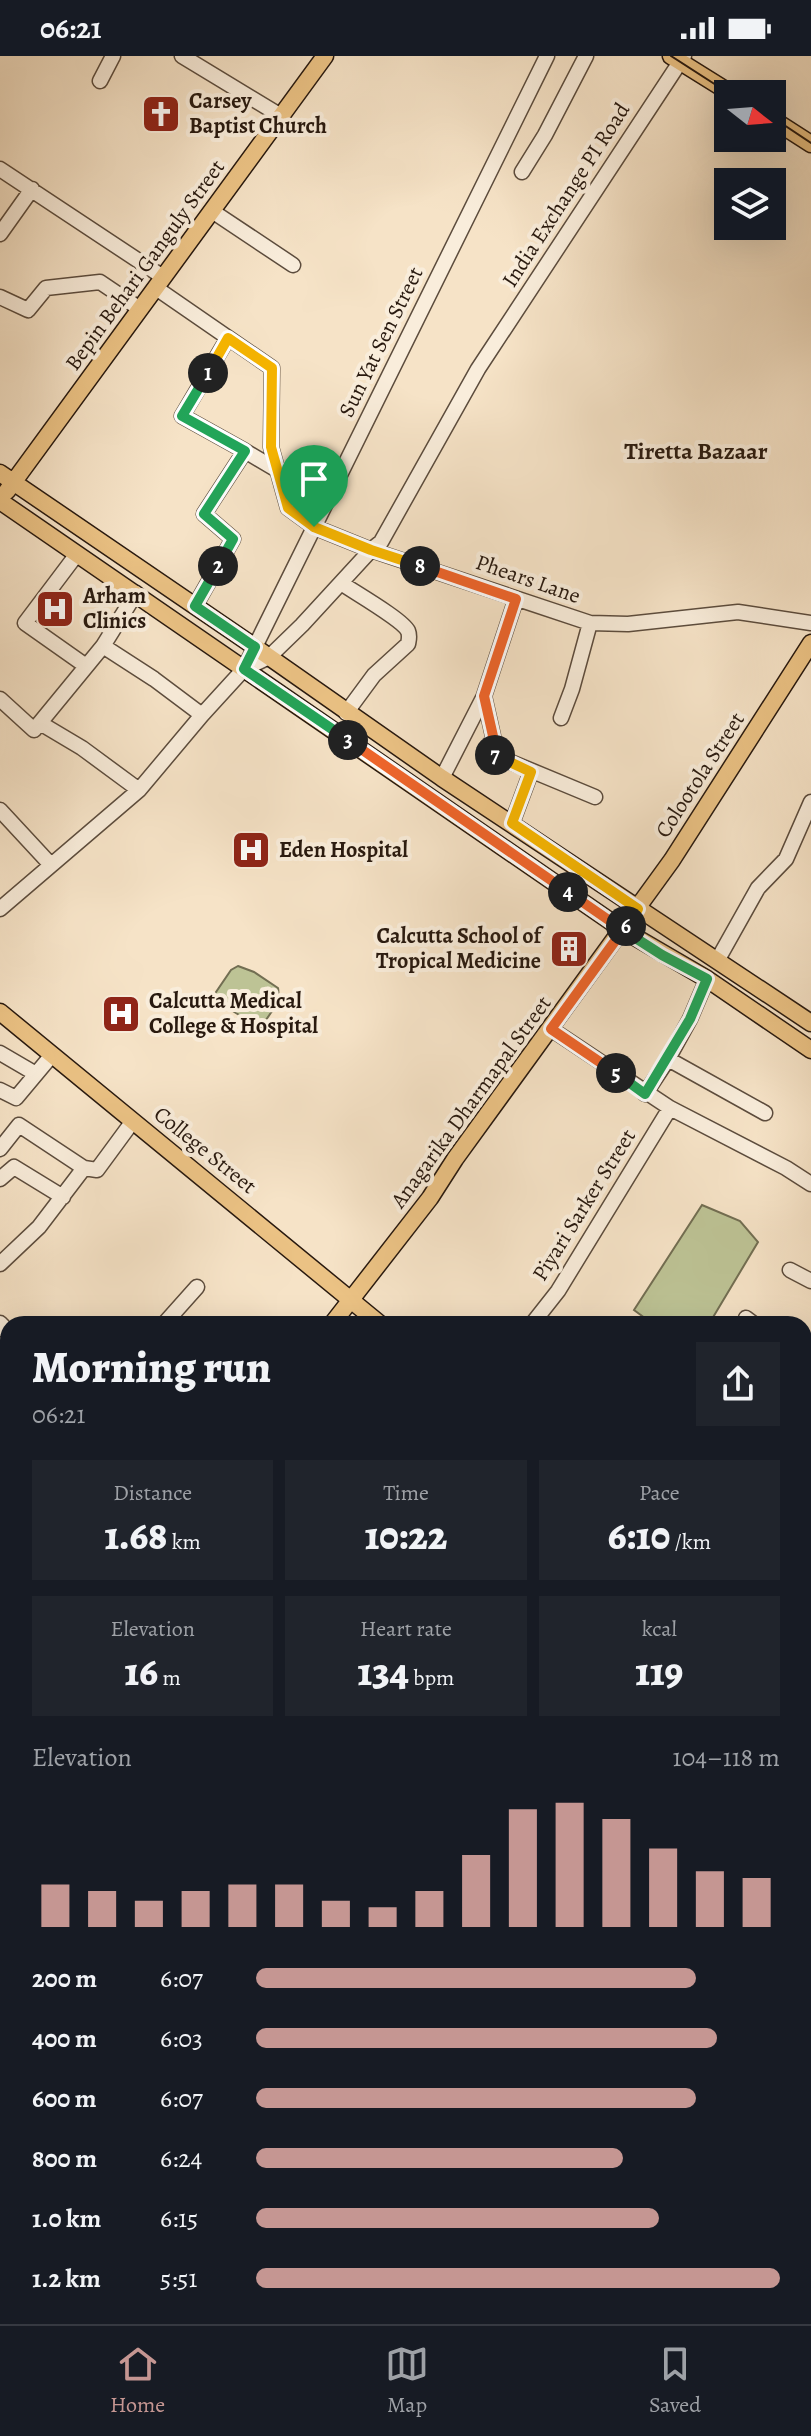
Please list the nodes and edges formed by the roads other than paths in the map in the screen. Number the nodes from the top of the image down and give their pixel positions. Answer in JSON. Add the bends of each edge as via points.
{"nodes":[{"id":1,"x":113,"y":56,"type":"edge"},
{"id":2,"x":182,"y":56,"type":"edge"},
{"id":3,"x":325,"y":56,"type":"edge"},
{"id":4,"x":547,"y":56,"type":"edge"},
{"id":5,"x":586,"y":56,"type":"edge"},
{"id":6,"x":678,"y":58,"type":"edge"},
{"id":7,"x":100,"y":81,"type":"dead end"},
{"id":8,"x":714,"y":82,"type":"edge"},
{"id":9,"x":281,"y":116,"type":"junction"},
{"id":10,"x":786,"y":128,"type":"edge"},
{"id":11,"x":811,"y":144,"type":"edge"},
{"id":12,"x":0,"y":169,"type":"edge"},
{"id":13,"x":522,"y":172,"type":"dead end"},
{"id":14,"x":32,"y":189,"type":"junction"},
{"id":15,"x":212,"y":211,"type":"junction"},
{"id":16,"x":0,"y":234,"type":"edge"},
{"id":17,"x":293,"y":265,"type":"dead end"},
{"id":18,"x":159,"y":282,"type":"junction"},
{"id":19,"x":0,"y":297,"type":"edge"},
{"id":20,"x":140,"y":309,"type":"junction"},
{"id":21,"x":228,"y":338,"type":"junction"},
{"id":22,"x":245,"y":451,"type":"junction"},
{"id":23,"x":277,"y":470,"type":"junction"},
{"id":24,"x":7,"y":478,"type":"edge"},
{"id":25,"x":0,"y":501,"type":"edge"},
{"id":26,"x":314,"y":527,"type":"junction"},
{"id":27,"x":371,"y":550,"type":"junction"},
{"id":28,"x":77,"y":554,"type":"junction"},
{"id":29,"x":341,"y":583,"type":"junction"},
{"id":30,"x":136,"y":593,"type":"junction"},
{"id":31,"x":516,"y":599,"type":"junction"},
{"id":32,"x":195,"y":606,"type":"junction"},
{"id":33,"x":268,"y":621,"type":"junction"},
{"id":34,"x":590,"y":623,"type":"junction"},
{"id":35,"x":811,"y":623,"type":"edge"},
{"id":36,"x":290,"y":638,"type":"junction"},
{"id":37,"x":811,"y":643,"type":"edge"},
{"id":38,"x":103,"y":646,"type":"junction"},
{"id":39,"x":262,"y":652,"type":"junction"},
{"id":40,"x":804,"y":665,"type":"edge"},
{"id":41,"x":86,"y":666,"type":"junction"},
{"id":42,"x":244,"y":669,"type":"junction"},
{"id":43,"x":484,"y":696,"type":"junction"},
{"id":44,"x":0,"y":699,"type":"edge"},
{"id":45,"x":346,"y":713,"type":"junction"},
{"id":46,"x":202,"y":715,"type":"junction"},
{"id":47,"x":561,"y":718,"type":"dead end"},
{"id":48,"x":40,"y":723,"type":"junction"},
{"id":49,"x":531,"y":772,"type":"junction"},
{"id":50,"x":442,"y":778,"type":"junction"},
{"id":51,"x":139,"y":790,"type":"junction"},
{"id":52,"x":595,"y":797,"type":"dead end"},
{"id":53,"x":811,"y":802,"type":"edge"},
{"id":54,"x":0,"y":810,"type":"edge"},
{"id":55,"x":512,"y":823,"type":"junction"},
{"id":56,"x":805,"y":831,"type":"edge"},
{"id":57,"x":51,"y":865,"type":"junction"},
{"id":58,"x":0,"y":909,"type":"edge"},
{"id":59,"x":638,"y":909,"type":"junction"},
{"id":60,"x":623,"y":930,"type":"junction"},
{"id":61,"x":717,"y":961,"type":"junction"},
{"id":62,"x":707,"y":979,"type":"junction"},
{"id":63,"x":0,"y":1012,"type":"edge"},
{"id":64,"x":811,"y":1023,"type":"edge"},
{"id":65,"x":551,"y":1029,"type":"junction"},
{"id":66,"x":811,"y":1050,"type":"edge"},
{"id":67,"x":0,"y":1053,"type":"edge"},
{"id":68,"x":52,"y":1055,"type":"junction"},
{"id":69,"x":668,"y":1059,"type":"junction"},
{"id":70,"x":36,"y":1074,"type":"junction"},
{"id":71,"x":0,"y":1090,"type":"edge"},
{"id":72,"x":645,"y":1094,"type":"junction"},
{"id":73,"x":670,"y":1108,"type":"junction"},
{"id":74,"x":765,"y":1113,"type":"dead end"},
{"id":75,"x":133,"y":1121,"type":"junction"},
{"id":76,"x":0,"y":1149,"type":"edge"},
{"id":77,"x":84,"y":1168,"type":"junction"},
{"id":78,"x":0,"y":1179,"type":"edge"},
{"id":79,"x":811,"y":1184,"type":"edge"},
{"id":80,"x":63,"y":1197,"type":"junction"},
{"id":81,"x":0,"y":1264,"type":"edge"},
{"id":82,"x":790,"y":1270,"type":"dead end"},
{"id":83,"x":811,"y":1281,"type":"edge"},
{"id":84,"x":197,"y":1287,"type":"dead end"},
{"id":85,"x":352,"y":1299,"type":"junction"},
{"id":86,"x":171,"y":1316,"type":"edge"},
{"id":87,"x":338,"y":1316,"type":"edge"},
{"id":88,"x":371,"y":1316,"type":"edge"},
{"id":89,"x":538,"y":1316,"type":"edge"}],
"edges":[{"from":1,"to":7,"type":"street"},
{"from":2,"to":9,"type":"street"},
{"from":3,"to":9,"type":"main road","name":"Bepin Behari Ganguly Street"},
{"from":4,"to":26,"type":"street","name":"Sun Yat Sen Street"},
{"from":5,"to":13,"type":"street"},
{"from":6,"to":8,"type":"main road"},
{"from":6,"to":27,"type":"street","name":"India Exchange PI Road","via":[[489,352],[381,542]]},
{"from":9,"to":15,"type":"main road","name":"Bepin Behari Ganguly Street"},
{"from":10,"to":11,"type":"main road"},
{"from":12,"to":14,"type":"street","name":"Phears Lane"},
{"from":14,"to":16,"type":"street"},
{"from":14,"to":18,"type":"street","name":"Phears Lane"},
{"from":15,"to":17,"type":"street"},
{"from":15,"to":18,"type":"main road","name":"Bepin Behari Ganguly Street"},
{"from":18,"to":20,"type":"main road","name":"Bepin Behari Ganguly Street"},
{"from":18,"to":21,"type":"street","name":"Phears Lane"},
{"from":19,"to":20,"type":"street","via":[[28,310],[46,288],[100,282]]},
{"from":20,"to":24,"type":"main road","name":"Bepin Behari Ganguly Street"},
{"from":21,"to":22,"type":"street","via":[[182,416]]},
{"from":21,"to":23,"type":"street","name":"Phears Lane","via":[[272,368],[271,447]]},
{"from":22,"to":23,"type":"street"},
{"from":22,"to":32,"type":"street","via":[[204,514],[233,539]]},
{"from":23,"to":26,"type":"street","name":"Phears Lane","via":[[288,508]]},
{"from":24,"to":25,"type":"main road","name":"Bepin Behari Ganguly Street"},
{"from":24,"to":32,"type":"main road"},
{"from":25,"to":28,"type":"main road"},
{"from":26,"to":27,"type":"street","name":"Phears Lane"},
{"from":26,"to":33,"type":"street","name":"Sun Yat Sen Street"},
{"from":27,"to":29,"type":"street","name":"India Exchange PI Road"},
{"from":27,"to":31,"type":"street","name":"Phears Lane"},
{"from":28,"to":30,"type":"main road"},
{"from":28,"to":41,"type":"street","via":[[25,623]]},
{"from":29,"to":36,"type":"street","name":"India Exchange PI Road"},
{"from":29,"to":45,"type":"street","via":[[398,621],[409,637]]},
{"from":30,"to":38,"type":"street"},
{"from":30,"to":42,"type":"main road"},
{"from":31,"to":34,"type":"street","name":"Phears Lane"},
{"from":31,"to":43,"type":"street"},
{"from":32,"to":39,"type":"main road"},
{"from":33,"to":36,"type":"street"},
{"from":33,"to":39,"type":"street","name":"Sun Yat Sen Street"},
{"from":34,"to":35,"type":"street","name":"Phears Lane","via":[[738,612]]},
{"from":34,"to":47,"type":"street"},
{"from":36,"to":39,"type":"street","name":"India Exchange PI Road"},
{"from":37,"to":40,"type":"main road","name":"Colootola Street"},
{"from":38,"to":41,"type":"street"},
{"from":38,"to":46,"type":"street"},
{"from":39,"to":42,"type":"street","name":"Sun Yat Sen Street"},
{"from":39,"to":45,"type":"main road"},
{"from":40,"to":59,"type":"main road","name":"Colootola Street"},
{"from":41,"to":48,"type":"street"},
{"from":42,"to":46,"type":"street","name":"Sun Yat Sen Street"},
{"from":42,"to":60,"type":"main road"},
{"from":43,"to":49,"type":"street","via":[[493,736],[489,753]]},
{"from":43,"to":50,"type":"street"},
{"from":44,"to":48,"type":"street","via":[[34,730]]},
{"from":45,"to":50,"type":"main road"},
{"from":46,"to":51,"type":"street","name":"Sun Yat Sen Street"},
{"from":48,"to":51,"type":"street"},
{"from":49,"to":52,"type":"street"},
{"from":49,"to":55,"type":"street"},
{"from":50,"to":55,"type":"main road"},
{"from":51,"to":57,"type":"street","name":"Sun Yat Sen Street"},
{"from":53,"to":56,"type":"street"},
{"from":54,"to":57,"type":"street"},
{"from":55,"to":59,"type":"main road"},
{"from":56,"to":61,"type":"street","via":[[758,888]]},
{"from":57,"to":58,"type":"street","name":"Sun Yat Sen Street"},
{"from":59,"to":60,"type":"main road","name":"Colootola Street"},
{"from":59,"to":61,"type":"main road"},
{"from":60,"to":62,"type":"main road"},
{"from":60,"to":65,"type":"main road","name":"Anagarika Dharmapal Street"},
{"from":61,"to":64,"type":"main road"},
{"from":62,"to":66,"type":"main road"},
{"from":62,"to":69,"type":"street"},
{"from":63,"to":68,"type":"main road","name":"College Street"},
{"from":65,"to":72,"type":"street"},
{"from":65,"to":85,"type":"main road","name":"Anagarika Dharmapal Street"},
{"from":67,"to":70,"type":"street"},
{"from":68,"to":70,"type":"street"},
{"from":68,"to":75,"type":"main road","name":"College Street"},
{"from":69,"to":72,"type":"street"},
{"from":69,"to":74,"type":"street"},
{"from":70,"to":71,"type":"street","via":[[16,1098]]},
{"from":72,"to":73,"type":"street"},
{"from":73,"to":79,"type":"street"},
{"from":73,"to":89,"type":"street","name":"Piyari Sarker Street"},
{"from":75,"to":77,"type":"street","via":[[97,1170]]},
{"from":75,"to":85,"type":"main road","name":"College Street"},
{"from":76,"to":77,"type":"street","via":[[19,1125]]},
{"from":77,"to":80,"type":"street"},
{"from":78,"to":80,"type":"street","via":[[14,1167]]},
{"from":80,"to":81,"type":"street"},
{"from":82,"to":83,"type":"street"},
{"from":84,"to":86,"type":"street"},
{"from":85,"to":87,"type":"main road","name":"Anagarika Dharmapal Street"},
{"from":85,"to":88,"type":"main road","name":"College Street"}]}
